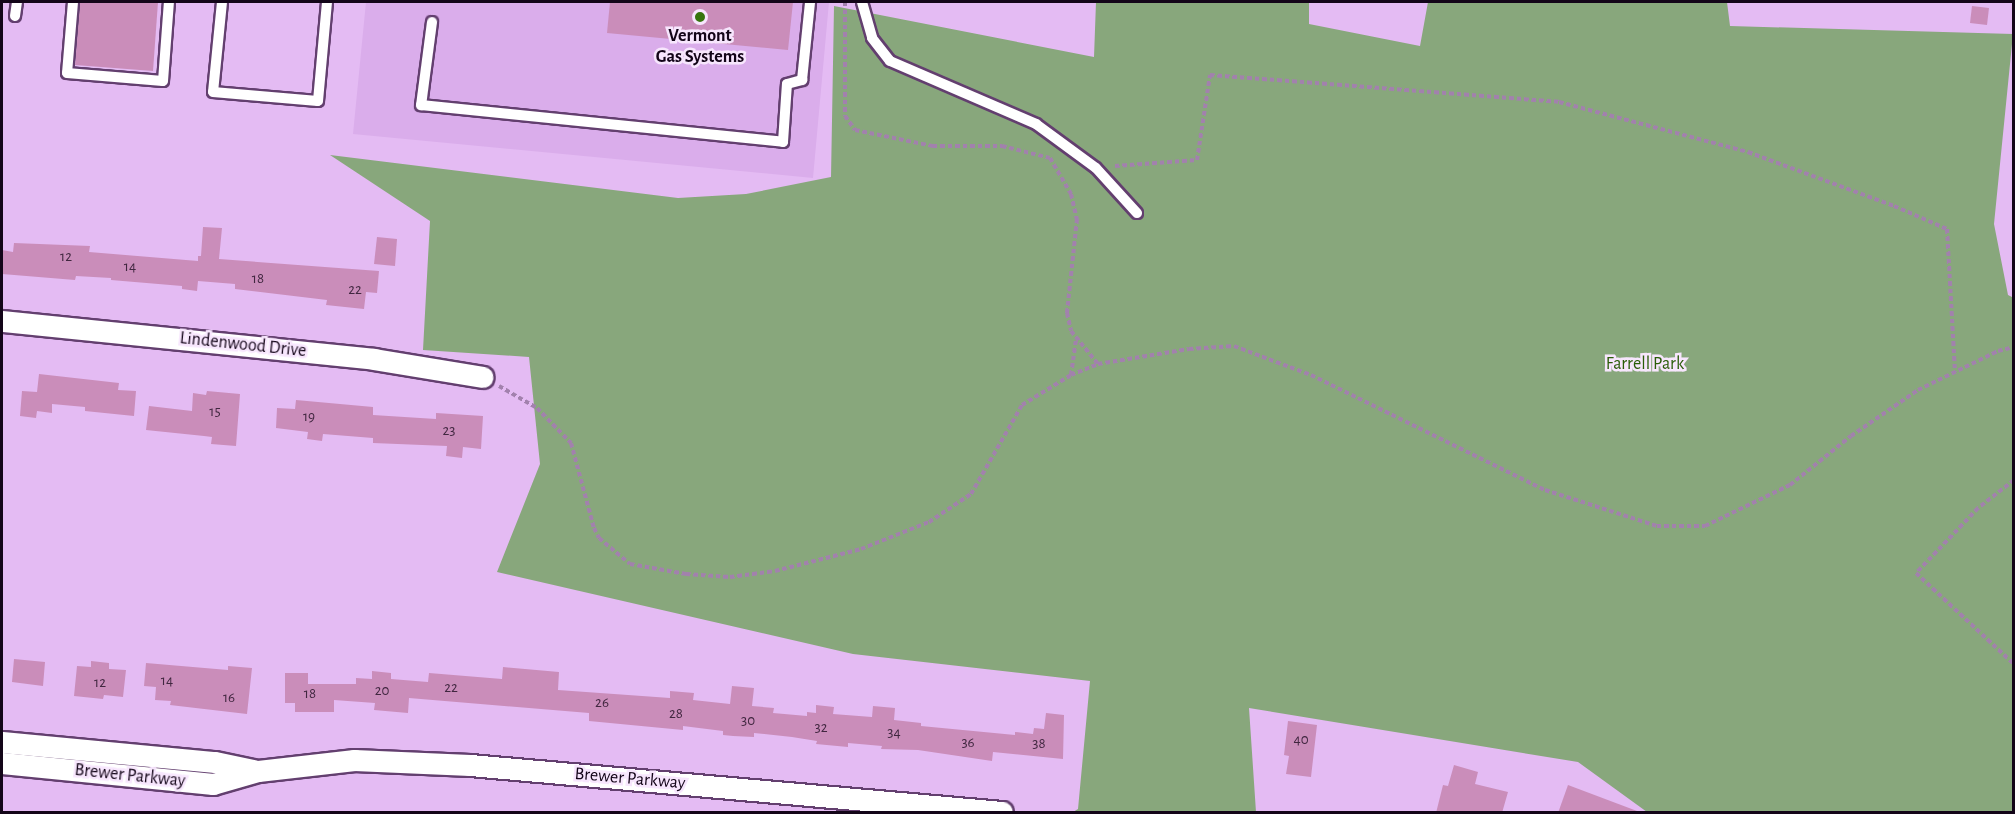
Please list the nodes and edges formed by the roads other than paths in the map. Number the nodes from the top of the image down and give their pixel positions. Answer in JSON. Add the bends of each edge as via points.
{"nodes":[{"id":1,"x":17,"y":2,"type":"edge"},
{"id":2,"x":73,"y":2,"type":"edge"},
{"id":3,"x":169,"y":2,"type":"edge"},
{"id":4,"x":222,"y":2,"type":"edge"},
{"id":5,"x":327,"y":2,"type":"edge"},
{"id":6,"x":810,"y":2,"type":"edge"},
{"id":7,"x":862,"y":2,"type":"edge"},
{"id":8,"x":15,"y":16,"type":"dead end"},
{"id":9,"x":432,"y":22,"type":"dead end"},
{"id":10,"x":1137,"y":213,"type":"dead end"},
{"id":11,"x":2,"y":321,"type":"edge"},
{"id":12,"x":483,"y":377,"type":"road end"},
{"id":13,"x":2,"y":742,"type":"edge"},
{"id":14,"x":2,"y":763,"type":"edge"},
{"id":15,"x":258,"y":771,"type":"junction"},
{"id":16,"x":1002,"y":813,"type":"edge"}],
"edges":[{"from":1,"to":8,"type":"lane"},
{"from":2,"to":3,"type":"lane","via":[[68,73],[163,81]]},
{"from":4,"to":5,"type":"lane","via":[[213,92],[318,101]]},
{"from":6,"to":9,"type":"lane","via":[[802,80],[787,84],[783,142],[421,105]]},
{"from":7,"to":10,"type":"lane","via":[[872,38],[890,61],[1036,124],[1096,168]]},
{"from":11,"to":12,"type":"street","name":"Lindenwood Drive","via":[[374,358]]},
{"from":13,"to":15,"type":"street","name":"Brewer Parkway","via":[[215,762]]},
{"from":14,"to":15,"type":"street","name":"Brewer Parkway","via":[[213,784]]},
{"from":15,"to":16,"type":"street","name":"Brewer Parkway","via":[[354,760],[470,765]]}]}
